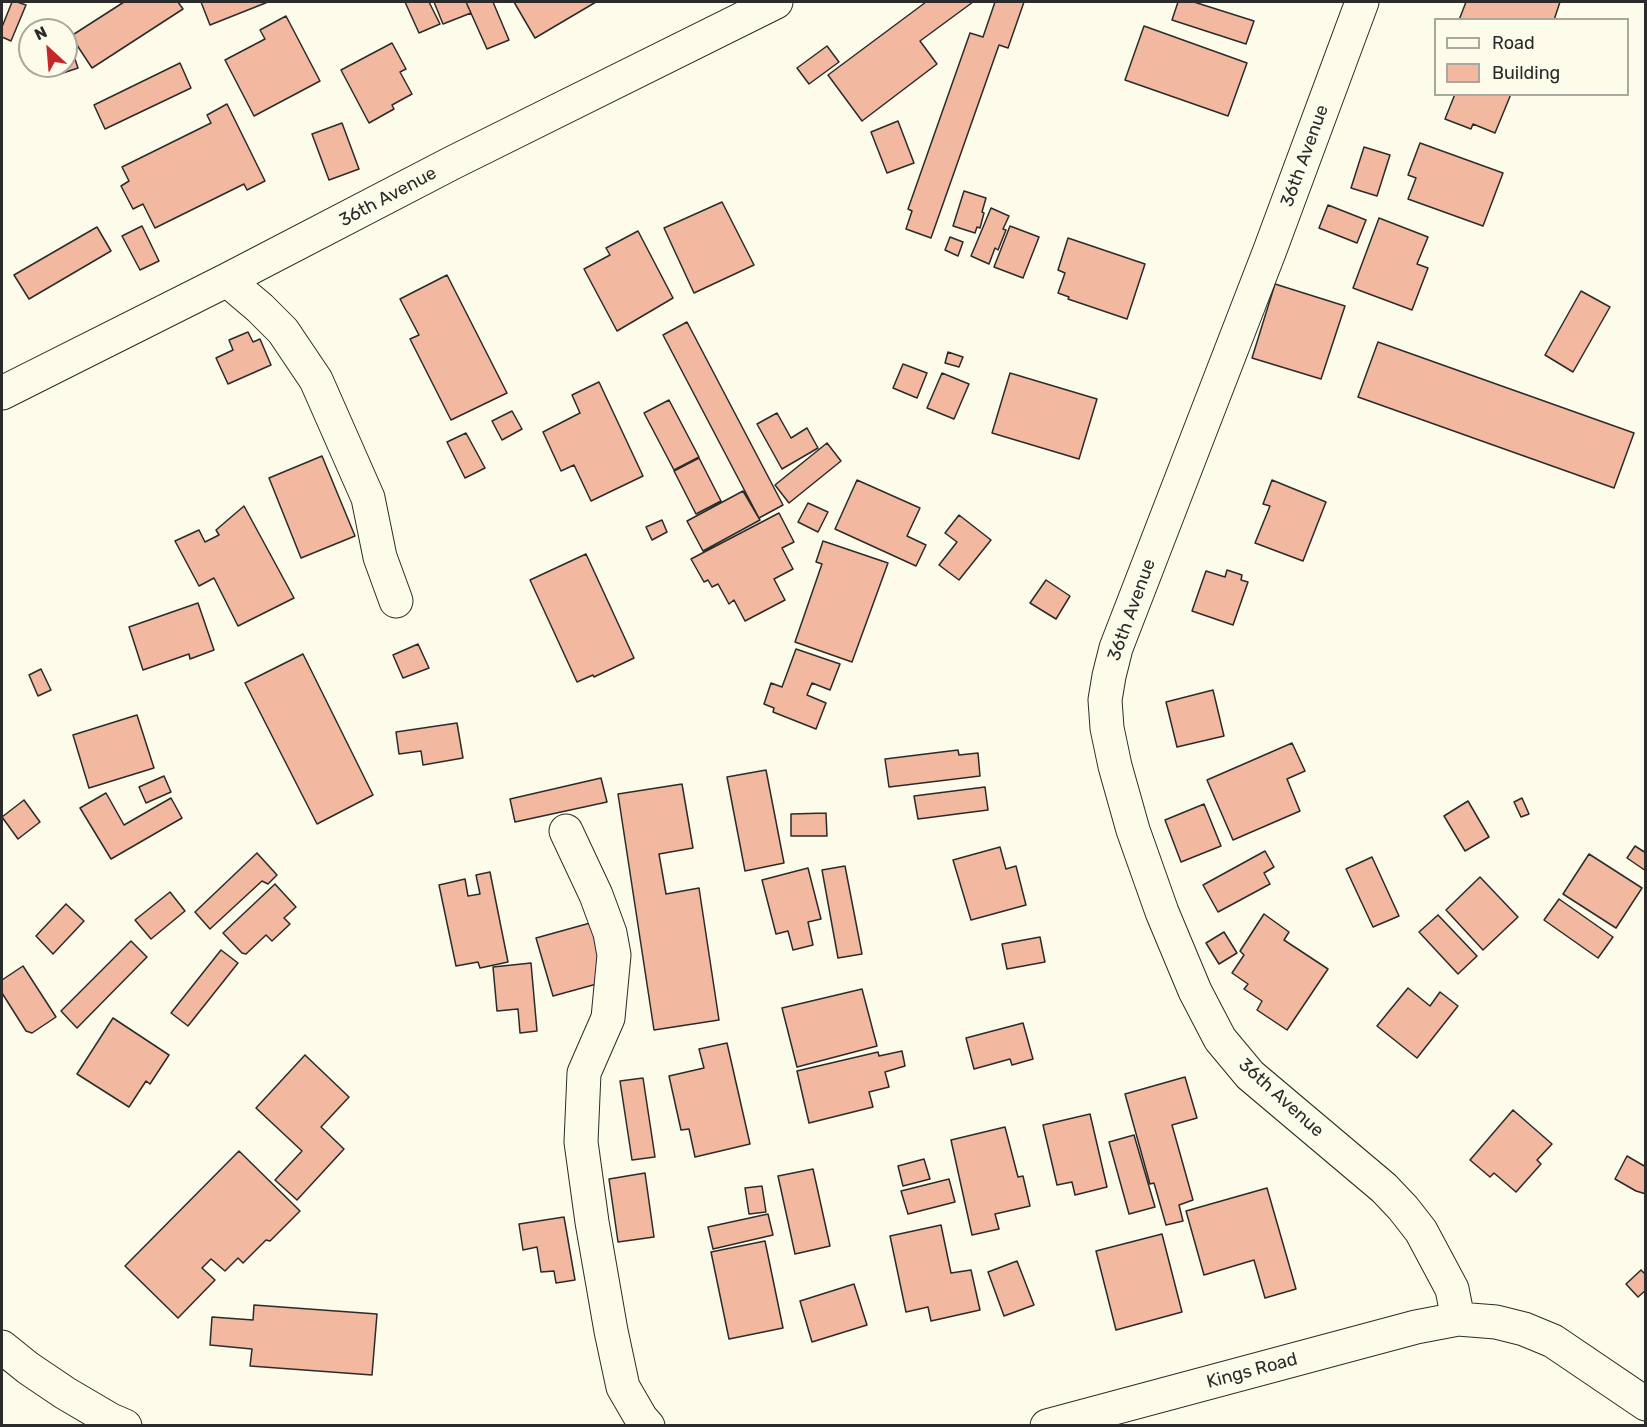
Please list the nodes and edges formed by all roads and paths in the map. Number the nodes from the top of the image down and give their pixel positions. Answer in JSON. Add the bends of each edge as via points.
{"nodes":[{"id":1,"x":776,"y":2,"type":"edge"},
{"id":2,"x":1362,"y":2,"type":"edge"},
{"id":3,"x":228,"y":280,"type":"junction"},
{"id":4,"x":2,"y":393,"type":"edge"},
{"id":5,"x":396,"y":601,"type":"dead end"},
{"id":6,"x":566,"y":831,"type":"dead end"},
{"id":7,"x":1458,"y":1319,"type":"junction"},
{"id":8,"x":2,"y":1347,"type":"edge"},
{"id":9,"x":1646,"y":1404,"type":"edge"},
{"id":10,"x":125,"y":1425,"type":"edge"},
{"id":11,"x":648,"y":1425,"type":"edge"},
{"id":12,"x":1047,"y":1425,"type":"edge"}],
"edges":[{"from":1,"to":3,"type":"street","name":"36th Avenue","via":[[452,163]]},
{"from":2,"to":7,"type":"street","name":"36th Avenue","via":[[1116,648],[1105,700],[1107,728],[1133,830],[1162,912],[1220,1039],[1250,1075],[1403,1208],[1452,1289]]},
{"from":3,"to":4,"type":"street","name":"36th Avenue"},
{"from":3,"to":5,"type":"street","via":[[283,331],[316,380],[368,498],[380,557]]},
{"from":6,"to":11,"type":"street","via":[[596,895],[614,955],[608,1018],[584,1073],[581,1142],[623,1387]]},
{"from":7,"to":9,"type":"street","name":"Kings Road","via":[[1496,1322],[1553,1341]]},
{"from":7,"to":12,"type":"street","name":"Kings Road"},
{"from":8,"to":10,"type":"street","via":[[64,1394]]}]}
